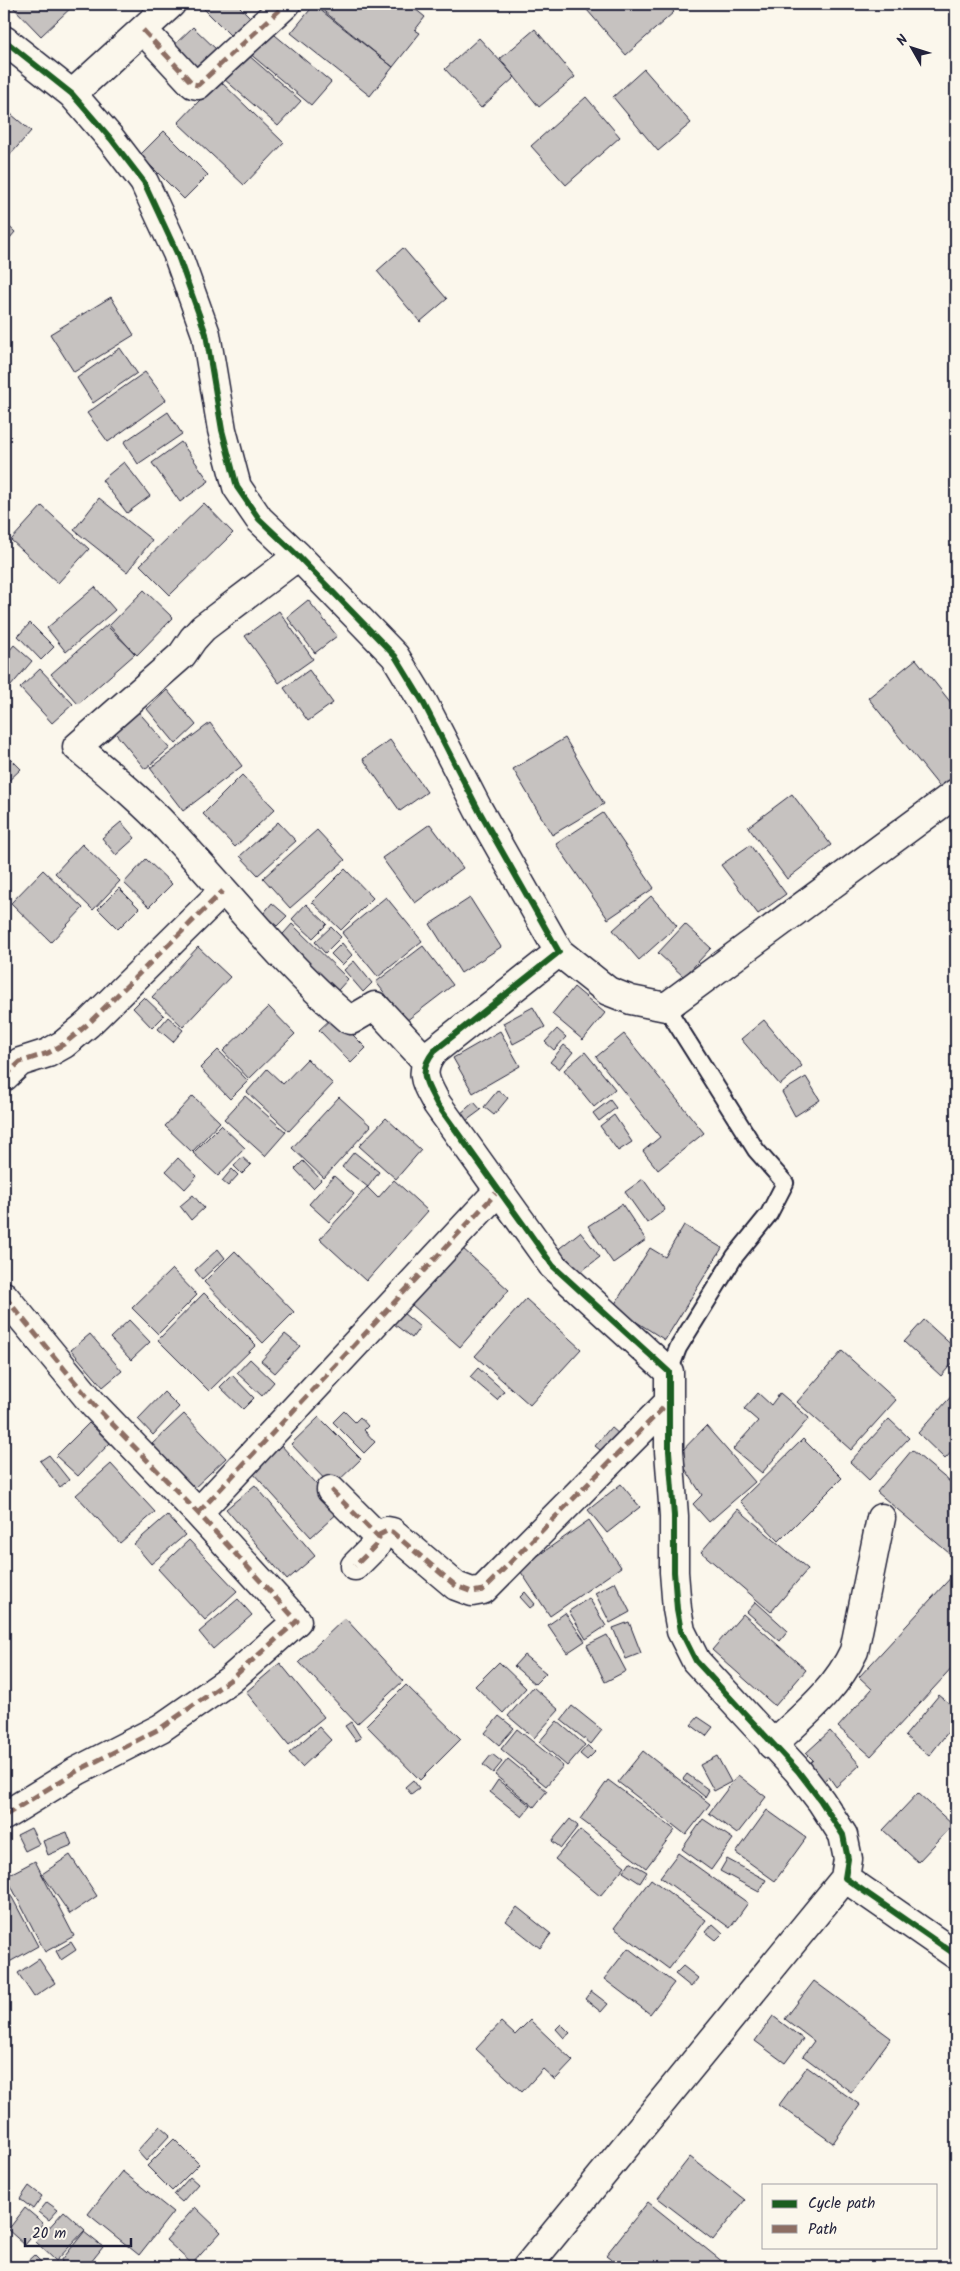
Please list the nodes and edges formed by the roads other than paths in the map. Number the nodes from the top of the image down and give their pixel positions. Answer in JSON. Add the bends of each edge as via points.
{"nodes":[{"id":1,"x":171,"y":4,"type":"edge"},
{"id":2,"x":286,"y":4,"type":"edge"},
{"id":3,"x":143,"y":30,"type":"junction"},
{"id":4,"x":4,"y":40,"type":"edge"},
{"id":5,"x":72,"y":94,"type":"junction"},
{"id":6,"x":298,"y":556,"type":"junction"},
{"id":7,"x":956,"y":793,"type":"edge"},
{"id":8,"x":223,"y":891,"type":"junction"},
{"id":9,"x":559,"y":952,"type":"junction"},
{"id":10,"x":666,"y":1007,"type":"junction"},
{"id":11,"x":427,"y":1062,"type":"junction"},
{"id":12,"x":4,"y":1077,"type":"edge"},
{"id":13,"x":498,"y":1191,"type":"junction"},
{"id":14,"x":4,"y":1296,"type":"edge"},
{"id":15,"x":669,"y":1372,"type":"junction"},
{"id":16,"x":669,"y":1402,"type":"junction"},
{"id":17,"x":331,"y":1490,"type":"dead end"},
{"id":18,"x":198,"y":1513,"type":"junction"},
{"id":19,"x":881,"y":1518,"type":"dead end"},
{"id":20,"x":377,"y":1536,"type":"junction"},
{"id":21,"x":356,"y":1566,"type":"dead end"},
{"id":22,"x":772,"y":1745,"type":"junction"},
{"id":23,"x":4,"y":1816,"type":"edge"},
{"id":24,"x":845,"y":1878,"type":"junction"},
{"id":25,"x":956,"y":1956,"type":"edge"},
{"id":26,"x":527,"y":2267,"type":"edge"}],
"edges":[{"from":1,"to":3,"type":"street"},
{"from":2,"to":3,"type":"street","via":[[198,86]]},
{"from":3,"to":5,"type":"street"},
{"from":4,"to":5,"type":"street"},
{"from":5,"to":6,"type":"street","via":[[144,182],[177,253],[206,334],[222,430],[237,487],[260,520]]},
{"from":6,"to":8,"type":"street","via":[[203,628],[182,655],[77,748],[128,789]]},
{"from":6,"to":9,"type":"street","via":[[395,656]]},
{"from":7,"to":10,"type":"street"},
{"from":8,"to":11,"type":"street","via":[[330,1005],[351,1020],[375,1006]]},
{"from":8,"to":12,"type":"street","via":[[88,1024],[48,1053],[20,1062]]},
{"from":9,"to":10,"type":"street","via":[[608,991],[631,1000]]},
{"from":9,"to":11,"type":"street","via":[[434,1051]]},
{"from":10,"to":15,"type":"lane","via":[[756,1150],[784,1184],[769,1214],[735,1256],[678,1348]]},
{"from":11,"to":13,"type":"street","via":[[426,1084],[437,1104]]},
{"from":13,"to":15,"type":"street","via":[[553,1266]]},
{"from":13,"to":18,"type":"street"},
{"from":14,"to":18,"type":"street","via":[[94,1405]]},
{"from":15,"to":16,"type":"street"},
{"from":16,"to":20,"type":"street","via":[[483,1590],[472,1592],[456,1586],[392,1532]]},
{"from":16,"to":22,"type":"street","via":[[674,1572],[681,1631],[696,1661]]},
{"from":17,"to":20,"type":"street"},
{"from":18,"to":23,"type":"street","via":[[297,1621],[230,1680],[161,1728],[77,1771]]},
{"from":19,"to":22,"type":"street","via":[[854,1651],[827,1694]]},
{"from":20,"to":21,"type":"street","via":[[376,1545]]},
{"from":22,"to":24,"type":"street","via":[[798,1771],[843,1834],[848,1859]]},
{"from":24,"to":25,"type":"street"},
{"from":24,"to":26,"type":"street"}]}
